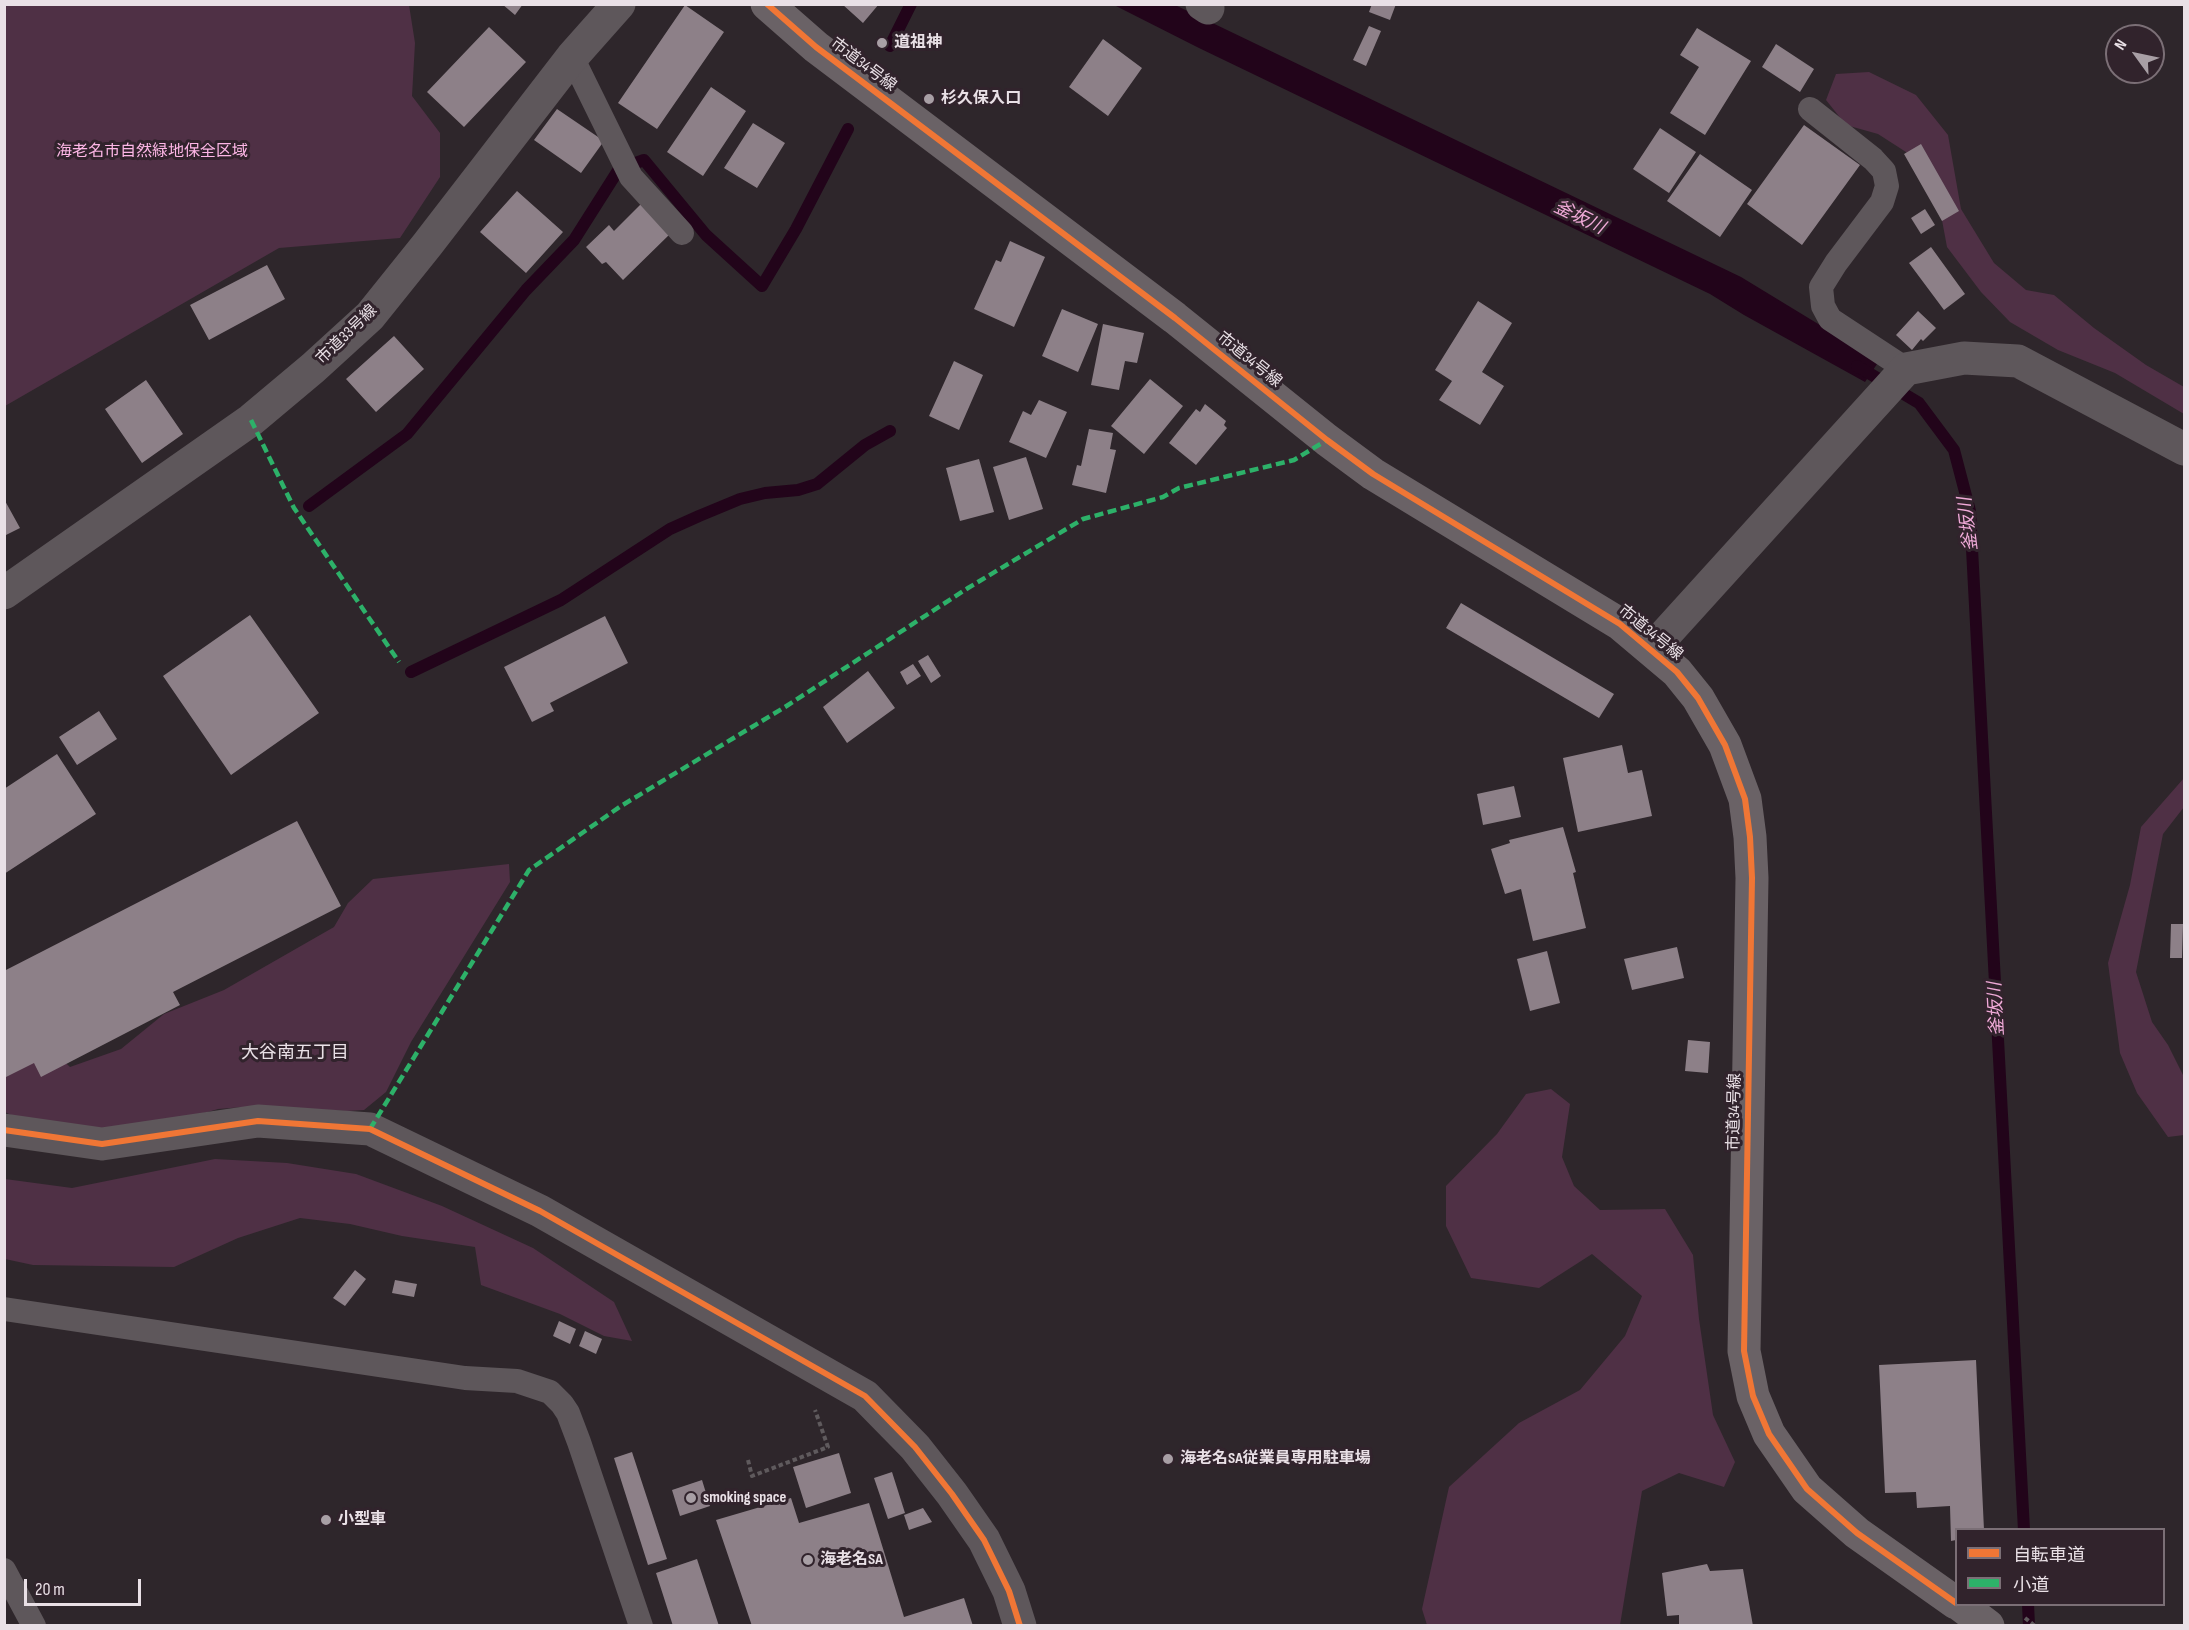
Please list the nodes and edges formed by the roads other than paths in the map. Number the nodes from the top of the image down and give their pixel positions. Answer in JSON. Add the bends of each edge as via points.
{"nodes":[{"id":1,"x":619,"y":4,"type":"edge"},
{"id":2,"x":767,"y":4,"type":"edge"},
{"id":3,"x":572,"y":57,"type":"junction"},
{"id":4,"x":1810,"y":109,"type":"dead end"},
{"id":5,"x":682,"y":232,"type":"dead end"},
{"id":6,"x":1896,"y":380,"type":"junction"},
{"id":7,"x":2184,"y":449,"type":"edge"},
{"id":8,"x":4,"y":593,"type":"edge"},
{"id":9,"x":1652,"y":649,"type":"junction"},
{"id":10,"x":4,"y":1130,"type":"edge"},
{"id":11,"x":4,"y":1309,"type":"edge"},
{"id":12,"x":4,"y":1570,"type":"edge"},
{"id":13,"x":1955,"y":1602,"type":"edge"},
{"id":14,"x":1961,"y":1606,"type":"edge"},
{"id":15,"x":34,"y":1626,"type":"edge"},
{"id":16,"x":641,"y":1626,"type":"edge"},
{"id":17,"x":1020,"y":1626,"type":"edge"},
{"id":18,"x":1988,"y":1626,"type":"edge"}],
"edges":[{"from":1,"to":3,"type":"street","name":"市道33号線"},
{"from":2,"to":9,"type":"street","name":"市道34号線","via":[[816,47],[1175,318],[1373,474],[1620,624]]},
{"from":3,"to":5,"type":"lane","via":[[626,168]]},
{"from":3,"to":8,"type":"street","name":"市道33号線","via":[[370,316],[251,420]]},
{"from":4,"to":6,"type":"lane","via":[[1884,171],[1887,186],[1882,202],[1821,287],[1823,306],[1830,319]]},
{"from":6,"to":7,"type":"street","via":[[1964,358],[2018,361]]},
{"from":6,"to":9,"type":"street"},
{"from":9,"to":13,"type":"street","name":"市道34号線","via":[[1698,698],[1725,745],[1745,799],[1752,878],[1744,1351],[1753,1396],[1769,1434],[1807,1489],[1857,1533]]},
{"from":10,"to":17,"type":"street","via":[[102,1144],[258,1121],[369,1129],[540,1211],[865,1396],[915,1447],[984,1540],[1009,1590]]},
{"from":11,"to":16,"type":"lane","via":[[465,1378],[517,1381],[550,1392],[568,1413]]},
{"from":12,"to":15,"type":"lane"},
{"from":14,"to":18,"type":"street","name":"市道34号線"}]}
